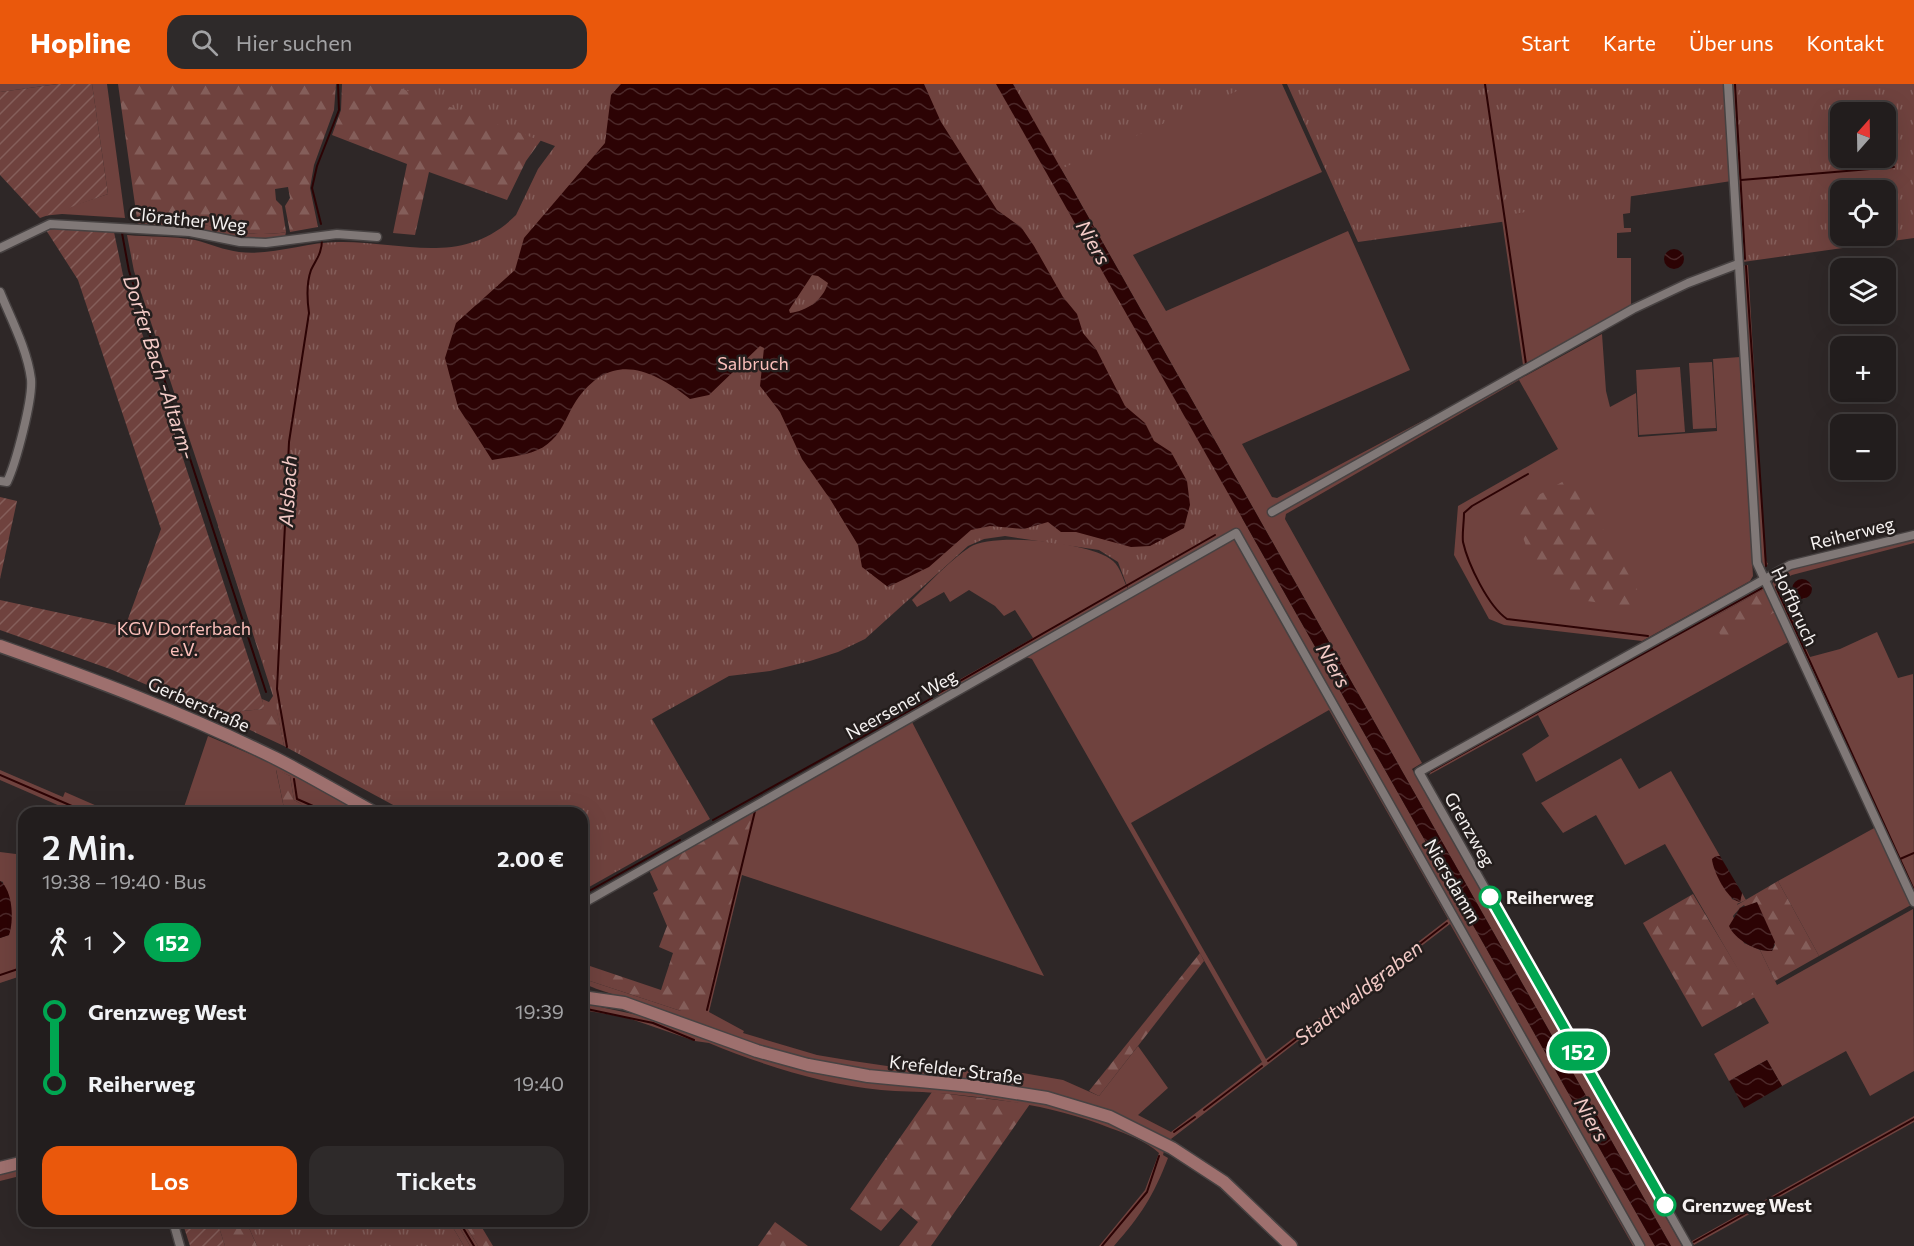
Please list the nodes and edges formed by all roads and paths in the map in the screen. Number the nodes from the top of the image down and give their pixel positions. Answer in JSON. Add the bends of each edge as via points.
{"nodes":[{"id":1,"x":1728,"y":84,"type":"edge"},
{"id":2,"x":377,"y":237,"type":"dead end"},
{"id":3,"x":0,"y":248,"type":"edge"},
{"id":4,"x":1738,"y":264,"type":"junction"},
{"id":5,"x":0,"y":292,"type":"edge"},
{"id":6,"x":0,"y":481,"type":"edge"},
{"id":7,"x":1272,"y":512,"type":"dead end"},
{"id":8,"x":1236,"y":532,"type":"joint"},
{"id":9,"x":1914,"y":535,"type":"edge"},
{"id":10,"x":1765,"y":577,"type":"junction"},
{"id":11,"x":0,"y":646,"type":"edge"},
{"id":12,"x":1419,"y":772,"type":"joint"},
{"id":13,"x":364,"y":807,"type":"edge"},
{"id":14,"x":588,"y":901,"type":"edge"},
{"id":15,"x":1914,"y":902,"type":"edge"},
{"id":16,"x":588,"y":991,"type":"edge"},
{"id":17,"x":588,"y":998,"type":"edge"},
{"id":18,"x":624,"y":1004,"type":"junction"},
{"id":19,"x":18,"y":1164,"type":"edge"},
{"id":20,"x":0,"y":1168,"type":"edge"},
{"id":21,"x":175,"y":1227,"type":"edge"},
{"id":22,"x":180,"y":1246,"type":"edge"},
{"id":23,"x":1291,"y":1246,"type":"edge"},
{"id":24,"x":1640,"y":1246,"type":"edge"},
{"id":25,"x":1688,"y":1246,"type":"edge"}],
"edges":[{"from":1,"to":4,"type":"street","name":"Hoffbruch"},
{"from":2,"to":3,"type":"street","name":"Clörather Weg","via":[[337,234],[266,243],[240,242],[190,232],[50,224]]},
{"from":4,"to":7,"type":"street","via":[[1633,309]]},
{"from":4,"to":10,"type":"street","name":"Hoffbruch","via":[[1757,563]]},
{"from":5,"to":6,"type":"street","via":[[32,381],[14,463],[7,482]]},
{"from":8,"to":14,"type":"street","name":"Neersener Weg"},
{"from":8,"to":24,"type":"street","name":"Niersdamm"},
{"from":9,"to":10,"type":"street","name":"Reiherweg","via":[[1790,565]]},
{"from":10,"to":12,"type":"street","name":"Reiherweg"},
{"from":10,"to":15,"type":"street","name":"Hoffbruch"},
{"from":11,"to":13,"type":"main road","name":"Gerberstraße","via":[[194,721],[276,758]]},
{"from":12,"to":25,"type":"street","name":"Grenzweg"},
{"from":16,"to":18,"type":"main road"},
{"from":17,"to":18,"type":"main road","name":"Krefelder Straße"},
{"from":18,"to":23,"type":"main road","name":"Krefelder Straße","via":[[808,1065],[1047,1098],[1110,1117],[1172,1148],[1224,1182]]},
{"from":19,"to":20,"type":"main road"},
{"from":21,"to":22,"type":"street"}]}
